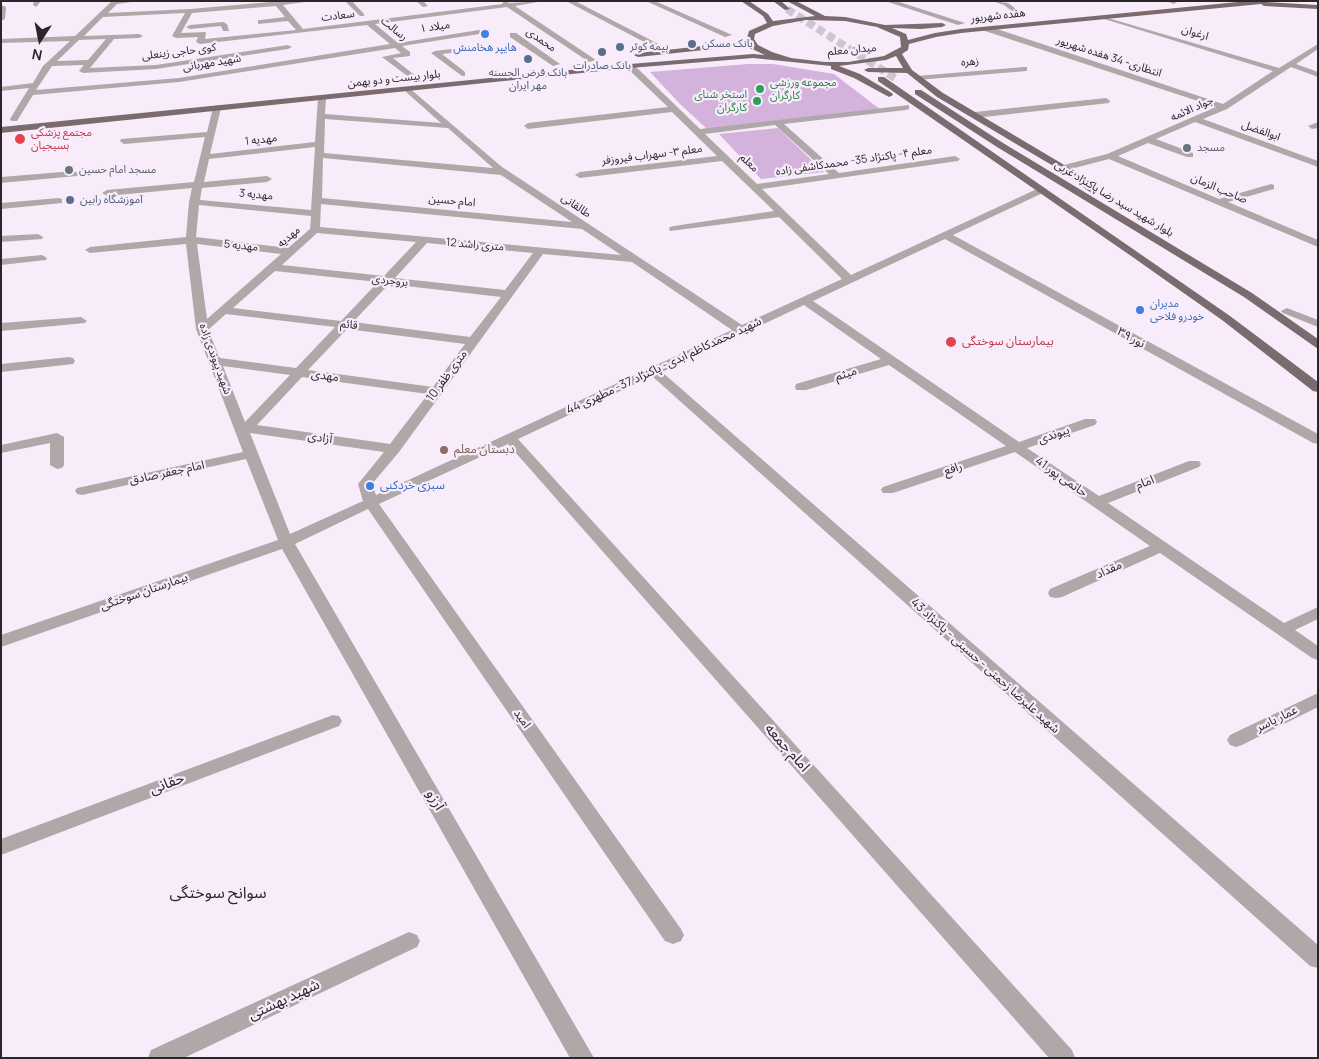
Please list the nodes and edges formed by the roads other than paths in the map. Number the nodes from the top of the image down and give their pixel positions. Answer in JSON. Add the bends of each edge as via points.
{"nodes":[{"id":1,"x":135,"y":1,"type":"edge"},
{"id":2,"x":309,"y":1,"type":"edge"},
{"id":3,"x":348,"y":1,"type":"edge"},
{"id":4,"x":419,"y":1,"type":"edge"},
{"id":5,"x":540,"y":1,"type":"edge"},
{"id":6,"x":569,"y":1,"type":"edge"},
{"id":7,"x":649,"y":1,"type":"edge"},
{"id":8,"x":744,"y":1,"type":"edge"},
{"id":9,"x":776,"y":1,"type":"edge"},
{"id":10,"x":888,"y":1,"type":"edge"},
{"id":11,"x":995,"y":1,"type":"edge"},
{"id":12,"x":1187,"y":1,"type":"edge"},
{"id":13,"x":1272,"y":1,"type":"edge"},
{"id":14,"x":115,"y":2,"type":"edge"},
{"id":15,"x":1172,"y":2,"type":"edge"},
{"id":16,"x":506,"y":3,"type":"edge"},
{"id":17,"x":278,"y":4,"type":"junction"},
{"id":18,"x":1247,"y":4,"type":"junction"},
{"id":19,"x":789,"y":5,"type":"edge"},
{"id":20,"x":425,"y":6,"type":"dead end"},
{"id":21,"x":1,"y":7,"type":"edge"},
{"id":22,"x":1318,"y":7,"type":"edge"},
{"id":23,"x":232,"y":8,"type":"junction"},
{"id":24,"x":806,"y":10,"type":"junction"},
{"id":25,"x":190,"y":11,"type":"junction"},
{"id":26,"x":464,"y":11,"type":"junction"},
{"id":27,"x":101,"y":15,"type":"junction"},
{"id":28,"x":362,"y":15,"type":"dead end"},
{"id":29,"x":766,"y":15,"type":"junction"},
{"id":30,"x":471,"y":16,"type":"dead end"},
{"id":31,"x":234,"y":17,"type":"dead end"},
{"id":32,"x":1023,"y":17,"type":"junction"},
{"id":33,"x":1103,"y":17,"type":"junction"},
{"id":34,"x":826,"y":18,"type":"junction"},
{"id":35,"x":1,"y":19,"type":"edge"},
{"id":36,"x":290,"y":20,"type":"junction"},
{"id":37,"x":260,"y":22,"type":"dead end"},
{"id":38,"x":369,"y":23,"type":"junction"},
{"id":39,"x":962,"y":23,"type":"junction"},
{"id":40,"x":771,"y":24,"type":"junction"},
{"id":41,"x":878,"y":25,"type":"junction"},
{"id":42,"x":181,"y":28,"type":"junction"},
{"id":43,"x":921,"y":28,"type":"junction"},
{"id":44,"x":988,"y":29,"type":"junction"},
{"id":45,"x":226,"y":30,"type":"dead end"},
{"id":46,"x":301,"y":32,"type":"junction"},
{"id":47,"x":479,"y":32,"type":"dead end"},
{"id":48,"x":275,"y":35,"type":"junction"},
{"id":49,"x":513,"y":35,"type":"dead end"},
{"id":50,"x":728,"y":35,"type":"dead end"},
{"id":51,"x":935,"y":35,"type":"junction"},
{"id":52,"x":113,"y":36,"type":"junction"},
{"id":53,"x":139,"y":36,"type":"dead end"},
{"id":54,"x":79,"y":37,"type":"junction"},
{"id":55,"x":750,"y":39,"type":"junction"},
{"id":56,"x":1,"y":41,"type":"edge"},
{"id":57,"x":906,"y":43,"type":"junction"},
{"id":58,"x":394,"y":44,"type":"junction"},
{"id":59,"x":1318,"y":46,"type":"edge"},
{"id":60,"x":288,"y":47,"type":"junction"},
{"id":61,"x":476,"y":48,"type":"dead end"},
{"id":62,"x":705,"y":48,"type":"junction"},
{"id":63,"x":670,"y":52,"type":"junction"},
{"id":64,"x":898,"y":53,"type":"junction"},
{"id":65,"x":719,"y":58,"type":"junction"},
{"id":66,"x":602,"y":59,"type":"dead end"},
{"id":67,"x":303,"y":60,"type":"junction"},
{"id":68,"x":592,"y":60,"type":"junction"},
{"id":69,"x":790,"y":60,"type":"junction"},
{"id":70,"x":631,"y":61,"type":"junction"},
{"id":71,"x":91,"y":62,"type":"junction"},
{"id":72,"x":565,"y":63,"type":"junction"},
{"id":73,"x":50,"y":64,"type":"junction"},
{"id":74,"x":825,"y":64,"type":"junction"},
{"id":75,"x":1290,"y":64,"type":"junction"},
{"id":76,"x":543,"y":66,"type":"dead end"},
{"id":77,"x":527,"y":67,"type":"dead end"},
{"id":78,"x":1024,"y":69,"type":"dead end"},
{"id":79,"x":909,"y":71,"type":"junction"},
{"id":80,"x":1280,"y":71,"type":"junction"},
{"id":81,"x":462,"y":74,"type":"junction"},
{"id":82,"x":1318,"y":75,"type":"edge"},
{"id":83,"x":858,"y":76,"type":"junction"},
{"id":84,"x":896,"y":78,"type":"tunnel mouth"},
{"id":85,"x":917,"y":78,"type":"junction"},
{"id":86,"x":414,"y":79,"type":"junction"},
{"id":87,"x":881,"y":79,"type":"tunnel mouth"},
{"id":88,"x":338,"y":86,"type":"dead end"},
{"id":89,"x":1,"y":89,"type":"edge"},
{"id":90,"x":33,"y":89,"type":"junction"},
{"id":91,"x":408,"y":89,"type":"junction"},
{"id":92,"x":252,"y":95,"type":"dead end"},
{"id":93,"x":322,"y":98,"type":"junction"},
{"id":94,"x":1106,"y":101,"type":"dead end"},
{"id":95,"x":255,"y":104,"type":"junction"},
{"id":96,"x":906,"y":107,"type":"junction"},
{"id":97,"x":1224,"y":107,"type":"junction"},
{"id":98,"x":217,"y":108,"type":"junction"},
{"id":99,"x":675,"y":109,"type":"junction"},
{"id":100,"x":975,"y":115,"type":"junction"},
{"id":101,"x":321,"y":116,"type":"junction"},
{"id":102,"x":15,"y":119,"type":"dead end"},
{"id":103,"x":1198,"y":120,"type":"junction"},
{"id":104,"x":777,"y":123,"type":"junction"},
{"id":105,"x":450,"y":126,"type":"junction"},
{"id":106,"x":528,"y":126,"type":"dead end"},
{"id":107,"x":1,"y":131,"type":"edge"},
{"id":108,"x":699,"y":132,"type":"junction"},
{"id":109,"x":210,"y":134,"type":"junction"},
{"id":110,"x":1149,"y":140,"type":"junction"},
{"id":111,"x":124,"y":142,"type":"dead end"},
{"id":112,"x":319,"y":149,"type":"junction"},
{"id":113,"x":1190,"y":155,"type":"dead end"},
{"id":114,"x":1110,"y":156,"type":"junction"},
{"id":115,"x":205,"y":157,"type":"junction"},
{"id":116,"x":725,"y":158,"type":"junction"},
{"id":117,"x":956,"y":158,"type":"dead end"},
{"id":118,"x":1318,"y":164,"type":"edge"},
{"id":119,"x":1063,"y":168,"type":"junction"},
{"id":120,"x":504,"y":172,"type":"junction"},
{"id":121,"x":74,"y":174,"type":"dead end"},
{"id":122,"x":580,"y":175,"type":"dead end"},
{"id":123,"x":838,"y":176,"type":"junction"},
{"id":124,"x":267,"y":179,"type":"dead end"},
{"id":125,"x":1,"y":180,"type":"edge"},
{"id":126,"x":198,"y":184,"type":"junction"},
{"id":127,"x":756,"y":187,"type":"junction"},
{"id":128,"x":1271,"y":187,"type":"dead end"},
{"id":129,"x":1042,"y":190,"type":"junction"},
{"id":130,"x":107,"y":192,"type":"dead end"},
{"id":131,"x":59,"y":201,"type":"dead end"},
{"id":132,"x":316,"y":201,"type":"junction"},
{"id":133,"x":194,"y":202,"type":"junction"},
{"id":134,"x":1218,"y":202,"type":"junction"},
{"id":135,"x":1,"y":206,"type":"edge"},
{"id":136,"x":1105,"y":207,"type":"junction"},
{"id":137,"x":316,"y":213,"type":"junction"},
{"id":138,"x":783,"y":213,"type":"junction"},
{"id":139,"x":585,"y":226,"type":"junction"},
{"id":140,"x":674,"y":229,"type":"dead end"},
{"id":141,"x":315,"y":230,"type":"junction"},
{"id":142,"x":945,"y":235,"type":"junction"},
{"id":143,"x":38,"y":237,"type":"dead end"},
{"id":144,"x":1,"y":239,"type":"edge"},
{"id":145,"x":191,"y":240,"type":"junction"},
{"id":146,"x":424,"y":240,"type":"junction"},
{"id":147,"x":1316,"y":242,"type":"edge"},
{"id":148,"x":90,"y":250,"type":"dead end"},
{"id":149,"x":540,"y":251,"type":"junction"},
{"id":150,"x":291,"y":252,"type":"junction"},
{"id":151,"x":42,"y":258,"type":"dead end"},
{"id":152,"x":635,"y":260,"type":"junction"},
{"id":153,"x":1,"y":262,"type":"edge"},
{"id":154,"x":273,"y":267,"type":"junction"},
{"id":155,"x":386,"y":280,"type":"junction"},
{"id":156,"x":850,"y":280,"type":"junction"},
{"id":157,"x":508,"y":294,"type":"junction"},
{"id":158,"x":805,"y":301,"type":"junction"},
{"id":159,"x":224,"y":310,"type":"junction"},
{"id":160,"x":1287,"y":311,"type":"dead end"},
{"id":161,"x":81,"y":321,"type":"dead end"},
{"id":162,"x":344,"y":324,"type":"junction"},
{"id":163,"x":1318,"y":324,"type":"edge"},
{"id":164,"x":1,"y":328,"type":"edge"},
{"id":165,"x":202,"y":329,"type":"junction"},
{"id":166,"x":741,"y":330,"type":"junction"},
{"id":167,"x":473,"y":341,"type":"junction"},
{"id":168,"x":1318,"y":345,"type":"edge"},
{"id":169,"x":892,"y":360,"type":"junction"},
{"id":170,"x":69,"y":361,"type":"dead end"},
{"id":171,"x":215,"y":361,"type":"junction"},
{"id":172,"x":1,"y":368,"type":"edge"},
{"id":173,"x":654,"y":371,"type":"junction"},
{"id":174,"x":299,"y":372,"type":"junction"},
{"id":175,"x":801,"y":388,"type":"dead end"},
{"id":176,"x":1318,"y":388,"type":"edge"},
{"id":177,"x":436,"y":392,"type":"junction"},
{"id":178,"x":1090,"y":422,"type":"dead end"},
{"id":179,"x":244,"y":430,"type":"junction"},
{"id":180,"x":510,"y":438,"type":"junction"},
{"id":181,"x":1318,"y":440,"type":"edge"},
{"id":182,"x":1018,"y":447,"type":"junction"},
{"id":183,"x":1,"y":449,"type":"edge"},
{"id":184,"x":394,"y":449,"type":"junction"},
{"id":185,"x":252,"y":454,"type":"junction"},
{"id":186,"x":57,"y":464,"type":"dead end"},
{"id":187,"x":1194,"y":464,"type":"dead end"},
{"id":188,"x":888,"y":490,"type":"dead end"},
{"id":189,"x":82,"y":491,"type":"dead end"},
{"id":190,"x":1097,"y":502,"type":"junction"},
{"id":191,"x":371,"y":503,"type":"junction"},
{"id":192,"x":286,"y":542,"type":"junction"},
{"id":193,"x":1162,"y":546,"type":"junction"},
{"id":194,"x":1056,"y":593,"type":"dead end"},
{"id":195,"x":1318,"y":612,"type":"edge"},
{"id":196,"x":1283,"y":630,"type":"junction"},
{"id":197,"x":1,"y":641,"type":"edge"},
{"id":198,"x":1318,"y":654,"type":"edge"},
{"id":199,"x":1318,"y":699,"type":"edge"},
{"id":200,"x":333,"y":721,"type":"dead end"},
{"id":201,"x":1236,"y":740,"type":"dead end"},
{"id":202,"x":1,"y":848,"type":"edge"},
{"id":203,"x":673,"y":935,"type":"dead end"},
{"id":204,"x":409,"y":941,"type":"dead end"},
{"id":205,"x":1318,"y":959,"type":"edge"},
{"id":206,"x":159,"y":1058,"type":"edge"},
{"id":207,"x":583,"y":1058,"type":"edge"},
{"id":208,"x":1064,"y":1058,"type":"edge"}],
"edges":[{"from":1,"to":14,"type":"street"},
{"from":2,"to":17,"type":"street"},
{"from":3,"to":28,"type":"street"},
{"from":4,"to":20,"type":"street"},
{"from":5,"to":16,"type":"street","name":"سعادت"},
{"from":6,"to":63,"type":"street"},
{"from":7,"to":50,"type":"street"},
{"from":8,"to":29,"type":"main road"},
{"from":9,"to":19,"type":"main road"},
{"from":10,"to":39,"type":"street"},
{"from":11,"to":32,"type":"street","via":[[1006,4]]},
{"from":12,"to":15,"type":"main road","name":"هفده شهریور"},
{"from":13,"to":18,"type":"main road","name":"هفده شهریور"},
{"from":14,"to":27,"type":"street"},
{"from":15,"to":32,"type":"main road","name":"هفده شهریور"},
{"from":16,"to":26,"type":"street","name":"سعادت"},
{"from":16,"to":68,"type":"street"},
{"from":17,"to":23,"type":"street"},
{"from":17,"to":36,"type":"street"},
{"from":18,"to":22,"type":"main road"},
{"from":18,"to":33,"type":"main road","name":"هفده شهریور"},
{"from":19,"to":24,"type":"main road"},
{"from":21,"to":35,"type":"street"},
{"from":23,"to":25,"type":"street"},
{"from":23,"to":31,"type":"street"},
{"from":24,"to":29,"type":"main road","via":[[791,15]]},
{"from":24,"to":34,"type":"main road"},
{"from":25,"to":27,"type":"street"},
{"from":25,"to":42,"type":"street"},
{"from":26,"to":30,"type":"street"},
{"from":26,"to":38,"type":"street","name":"سعادت"},
{"from":27,"to":54,"type":"street"},
{"from":29,"to":40,"type":"main road"},
{"from":32,"to":39,"type":"main road","name":"هفده شهریور"},
{"from":33,"to":44,"type":"main road","name":"هفده شهریور"},
{"from":33,"to":80,"type":"street","name":"ارغوان"},
{"from":34,"to":40,"type":"main road","name":"میدان معلم"},
{"from":34,"to":41,"type":"main road","name":"میدان معلم"},
{"from":36,"to":37,"type":"street"},
{"from":36,"to":46,"type":"street"},
{"from":38,"to":46,"type":"street","name":"سعادت"},
{"from":38,"to":58,"type":"street","name":"رسالت"},
{"from":39,"to":43,"type":"main road","name":"هفده شهریور"},
{"from":40,"to":55,"type":"main road","name":"میدان معلم","via":[[752,33]]},
{"from":41,"to":43,"type":"main road","name":"هفده شهریور"},
{"from":41,"to":57,"type":"main road","name":"میدان معلم","via":[[893,30]]},
{"from":42,"to":45,"type":"street","via":[[224,24]]},
{"from":42,"to":48,"type":"street","name":"سعادت","via":[[176,36],[203,34],[200,42]]},
{"from":43,"to":51,"type":"main road","via":[[917,31]]},
{"from":44,"to":51,"type":"main road","name":"هفده شهریور"},
{"from":44,"to":97,"type":"street","name":"انتظاری- 34 هفده شهریور"},
{"from":46,"to":48,"type":"street","name":"سعادت"},
{"from":47,"to":58,"type":"street","name":"میلاد ۱"},
{"from":48,"to":60,"type":"street"},
{"from":49,"to":72,"type":"street","name":"محمدی"},
{"from":51,"to":57,"type":"main road","name":"هفده شهریور"},
{"from":52,"to":53,"type":"street"},
{"from":52,"to":54,"type":"street"},
{"from":52,"to":71,"type":"street"},
{"from":54,"to":56,"type":"street"},
{"from":54,"to":73,"type":"street"},
{"from":55,"to":62,"type":"main road","name":"بلوار بیست و دو بهمن","via":[[742,44]]},
{"from":55,"to":69,"type":"main road","name":"میدان معلم","via":[[755,47]]},
{"from":57,"to":64,"type":"main road"},
{"from":58,"to":67,"type":"street","name":"شهید مهربانی"},
{"from":58,"to":86,"type":"street","name":"رسالت","via":[[407,54],[382,57]]},
{"from":59,"to":75,"type":"street","name":"جواد الائمه"},
{"from":60,"to":67,"type":"street"},
{"from":60,"to":71,"type":"street","name":"کوی حاجی زینعلی","via":[[156,67],[83,71]]},
{"from":61,"to":81,"type":"street","via":[[435,53]]},
{"from":62,"to":63,"type":"main road","name":"بلوار بیست و دو بهمن"},
{"from":62,"to":65,"type":"main road","via":[[727,52],[726,56]]},
{"from":63,"to":70,"type":"main road","name":"بلوار بیست و دو بهمن"},
{"from":64,"to":74,"type":"main road","name":"میدان معلم","via":[[869,62]]},
{"from":64,"to":79,"type":"main road"},
{"from":65,"to":69,"type":"main road","name":"بلوار بیست و دو بهمن","via":[[753,56]]},
{"from":65,"to":70,"type":"main road","name":"بلوار بیست و دو بهمن"},
{"from":66,"to":68,"type":"main road"},
{"from":67,"to":90,"type":"street","name":"شهید مهربانی","via":[[179,80]]},
{"from":68,"to":72,"type":"main road"},
{"from":69,"to":74,"type":"main road","name":"میدان معلم"},
{"from":70,"to":91,"type":"main road","name":"بلوار بیست و دو بهمن"},
{"from":70,"to":99,"type":"street","name":"معلم"},
{"from":71,"to":73,"type":"street"},
{"from":72,"to":76,"type":"main road"},
{"from":73,"to":90,"type":"street"},
{"from":74,"to":83,"type":"main road"},
{"from":75,"to":80,"type":"street","name":"جواد الائمه"},
{"from":75,"to":82,"type":"street"},
{"from":77,"to":81,"type":"main road","name":"بلوار بیست و دو بهمن"},
{"from":78,"to":85,"type":"street","name":"زهره"},
{"from":79,"to":83,"type":"main road","via":[[876,69]]},
{"from":79,"to":85,"type":"main road"},
{"from":80,"to":97,"type":"street","name":"جواد الائمه"},
{"from":81,"to":86,"type":"main road","name":"بلوار بیست و دو بهمن"},
{"from":83,"to":96,"type":"main road"},
{"from":84,"to":136,"type":"main road","name":"بلوار شهید سید رضا پاکنژاد غربی"},
{"from":85,"to":100,"type":"main road"},
{"from":86,"to":88,"type":"main road","name":"بلوار بیست و دو بهمن"},
{"from":87,"to":129,"type":"main road"},
{"from":89,"to":90,"type":"street","name":"شهید مهربانی"},
{"from":90,"to":102,"type":"street"},
{"from":91,"to":93,"type":"main road","name":"بلوار بیست و دو بهمن"},
{"from":91,"to":105,"type":"street","name":"طالقانی"},
{"from":92,"to":95,"type":"main road"},
{"from":93,"to":95,"type":"main road","name":"بلوار بیست و دو بهمن"},
{"from":93,"to":101,"type":"street","name":"مهدیه"},
{"from":94,"to":100,"type":"street"},
{"from":95,"to":98,"type":"main road","name":"بلوار بیست و دو بهمن"},
{"from":96,"to":104,"type":"street"},
{"from":96,"to":129,"type":"main road","via":[[1003,174]]},
{"from":97,"to":103,"type":"street","name":"جواد الائمه"},
{"from":98,"to":107,"type":"main road","name":"بلوار بیست و دو بهمن"},
{"from":98,"to":109,"type":"street","name":"شهید پیوندی زاده"},
{"from":99,"to":106,"type":"street"},
{"from":99,"to":108,"type":"street","name":"معلم"},
{"from":100,"to":119,"type":"main road"},
{"from":101,"to":105,"type":"street"},
{"from":101,"to":112,"type":"street","name":"مهدیه"},
{"from":103,"to":110,"type":"street","name":"جواد الائمه"},
{"from":103,"to":118,"type":"street","name":"ابوالفضل"},
{"from":104,"to":108,"type":"street"},
{"from":104,"to":123,"type":"street"},
{"from":105,"to":120,"type":"street","name":"طالقانی"},
{"from":108,"to":116,"type":"street","name":"معلم"},
{"from":109,"to":111,"type":"street"},
{"from":109,"to":115,"type":"street","name":"شهید پیوندی زاده"},
{"from":110,"to":113,"type":"street"},
{"from":110,"to":114,"type":"street","name":"جواد الائمه"},
{"from":112,"to":115,"type":"street","name":"مهدیه 1"},
{"from":112,"to":120,"type":"street","name":"مهدیه 1"},
{"from":112,"to":132,"type":"street","name":"مهدیه"},
{"from":114,"to":119,"type":"street","name":"جواد الائمه"},
{"from":114,"to":134,"type":"street","name":"صاحب الزمان"},
{"from":115,"to":126,"type":"street","name":"شهید پیوندی زاده"},
{"from":116,"to":122,"type":"street","name":"معلم ۳- سهراب فیروزفر"},
{"from":116,"to":127,"type":"street","name":"معلم"},
{"from":117,"to":123,"type":"street","name":"معلم ۴- پاکنژاد 35- محمدکاشفی زاده"},
{"from":119,"to":136,"type":"main road","via":[[1096,193]]},
{"from":120,"to":139,"type":"street","name":"طالقانی"},
{"from":121,"to":125,"type":"street"},
{"from":123,"to":127,"type":"street","name":"معلم ۴- پاکنژاد 35- محمدکاشفی زاده"},
{"from":124,"to":126,"type":"street"},
{"from":126,"to":130,"type":"street"},
{"from":126,"to":133,"type":"street","name":"شهید پیوندی زاده"},
{"from":127,"to":138,"type":"street","name":"معلم"},
{"from":128,"to":134,"type":"street"},
{"from":129,"to":142,"type":"street","name":"شهید محمدکاظم ابدی- پاکنژاد 37- مطهری 44"},
{"from":129,"to":176,"type":"main road","via":[[1226,318]]},
{"from":131,"to":135,"type":"street"},
{"from":132,"to":137,"type":"street","name":"مهدیه"},
{"from":132,"to":139,"type":"street","name":"امام حسین"},
{"from":133,"to":137,"type":"street","name":"مهدیه 3"},
{"from":133,"to":145,"type":"street","name":"شهید پیوندی زاده"},
{"from":134,"to":147,"type":"street","name":"صاحب الزمان"},
{"from":136,"to":168,"type":"main road","name":"بلوار شهید سید رضا پاکنژاد غربی","via":[[1248,295]]},
{"from":137,"to":141,"type":"street","name":"مهدیه"},
{"from":138,"to":140,"type":"street"},
{"from":138,"to":156,"type":"street","name":"معلم"},
{"from":139,"to":152,"type":"street","name":"طالقانی"},
{"from":141,"to":146,"type":"street","name":"12 متری راشد"},
{"from":141,"to":150,"type":"street","name":"مهدیه"},
{"from":142,"to":156,"type":"street","name":"شهید محمدکاظم ابدی- پاکنژاد 37- مطهری 44"},
{"from":142,"to":181,"type":"street","name":"نور ۳۹"},
{"from":143,"to":144,"type":"street"},
{"from":145,"to":148,"type":"street","name":"مهدیه 5"},
{"from":145,"to":150,"type":"street","name":"مهدیه 5"},
{"from":145,"to":165,"type":"street","name":"شهید پیوندی زاده"},
{"from":146,"to":149,"type":"street","name":"12 متری راشد"},
{"from":146,"to":155,"type":"street"},
{"from":149,"to":152,"type":"street","name":"12 متری راشد"},
{"from":149,"to":157,"type":"street","name":"10 متری ظفر"},
{"from":150,"to":154,"type":"street","name":"مهدیه"},
{"from":151,"to":153,"type":"street"},
{"from":152,"to":166,"type":"street","name":"طالقانی"},
{"from":154,"to":155,"type":"street","name":"بروجردی"},
{"from":154,"to":159,"type":"street","name":"مهدیه"},
{"from":155,"to":157,"type":"street","name":"بروجردی"},
{"from":155,"to":162,"type":"street"},
{"from":156,"to":158,"type":"street","name":"شهید محمدکاظم ابدی- پاکنژاد 37- مطهری 44"},
{"from":157,"to":167,"type":"street","name":"10 متری ظفر"},
{"from":158,"to":166,"type":"street","name":"شهید محمدکاظم ابدی- پاکنژاد 37- مطهری 44"},
{"from":158,"to":169,"type":"street","name":"حاتمی پور 41"},
{"from":159,"to":162,"type":"street","name":"قائم"},
{"from":159,"to":165,"type":"street","name":"مهدیه"},
{"from":160,"to":163,"type":"street"},
{"from":161,"to":164,"type":"street"},
{"from":162,"to":167,"type":"street","name":"قائم"},
{"from":162,"to":174,"type":"street"},
{"from":165,"to":171,"type":"street","name":"شهید پیوندی زاده"},
{"from":166,"to":173,"type":"street","name":"شهید محمدکاظم ابدی- پاکنژاد 37- مطهری 44"},
{"from":167,"to":177,"type":"street","name":"10 متری ظفر"},
{"from":169,"to":175,"type":"street","name":"میثم"},
{"from":169,"to":182,"type":"street","name":"حاتمی پور 41"},
{"from":170,"to":172,"type":"street"},
{"from":171,"to":174,"type":"street","name":"مهدی"},
{"from":171,"to":179,"type":"street","name":"شهید پیوندی زاده"},
{"from":173,"to":180,"type":"street","name":"شهید محمدکاظم ابدی- پاکنژاد 37- مطهری 44"},
{"from":173,"to":205,"type":"street","name":"شهید علیرضا زحمتی - حسینی - پاکنژاد 43"},
{"from":174,"to":177,"type":"street","name":"مهدی"},
{"from":174,"to":179,"type":"street"},
{"from":177,"to":184,"type":"street","name":"10 متری ظفر"},
{"from":178,"to":182,"type":"street","name":"پیوندی"},
{"from":179,"to":184,"type":"street","name":"آزادی"},
{"from":179,"to":185,"type":"street","name":"شهید پیوندی زاده"},
{"from":180,"to":191,"type":"street","name":"شهید محمدکاظم ابدی- پاکنژاد 37- مطهری 44"},
{"from":180,"to":208,"type":"street","name":"امام جمعه"},
{"from":182,"to":188,"type":"street","name":"رافع"},
{"from":182,"to":190,"type":"street","name":"حاتمی پور 41"},
{"from":183,"to":186,"type":"street","via":[[58,437]]},
{"from":184,"to":191,"type":"street","name":"10 متری ظفر","via":[[365,484]]},
{"from":185,"to":189,"type":"street","name":"امام جعفر صادق"},
{"from":185,"to":192,"type":"street","name":"شهید پیوندی زاده"},
{"from":187,"to":190,"type":"street","name":"امام"},
{"from":190,"to":193,"type":"street","name":"حاتمی پور 41"},
{"from":191,"to":192,"type":"street","name":"شهید محمدکاظم ابدی- پاکنژاد 37- مطهری 44"},
{"from":191,"to":203,"type":"street","name":"امید"},
{"from":192,"to":197,"type":"street","name":"بیمارستان سوختگی"},
{"from":192,"to":207,"type":"street","name":"آرزو"},
{"from":193,"to":194,"type":"street","name":"مقداد"},
{"from":193,"to":196,"type":"street","name":"حاتمی پور 41"},
{"from":195,"to":196,"type":"street"},
{"from":196,"to":198,"type":"street","name":"حاتمی پور 41"},
{"from":199,"to":201,"type":"street","name":"عمار یاسر"},
{"from":200,"to":202,"type":"street","name":"حقانی"},
{"from":204,"to":206,"type":"street","name":"شهید بهشتی"}]}
